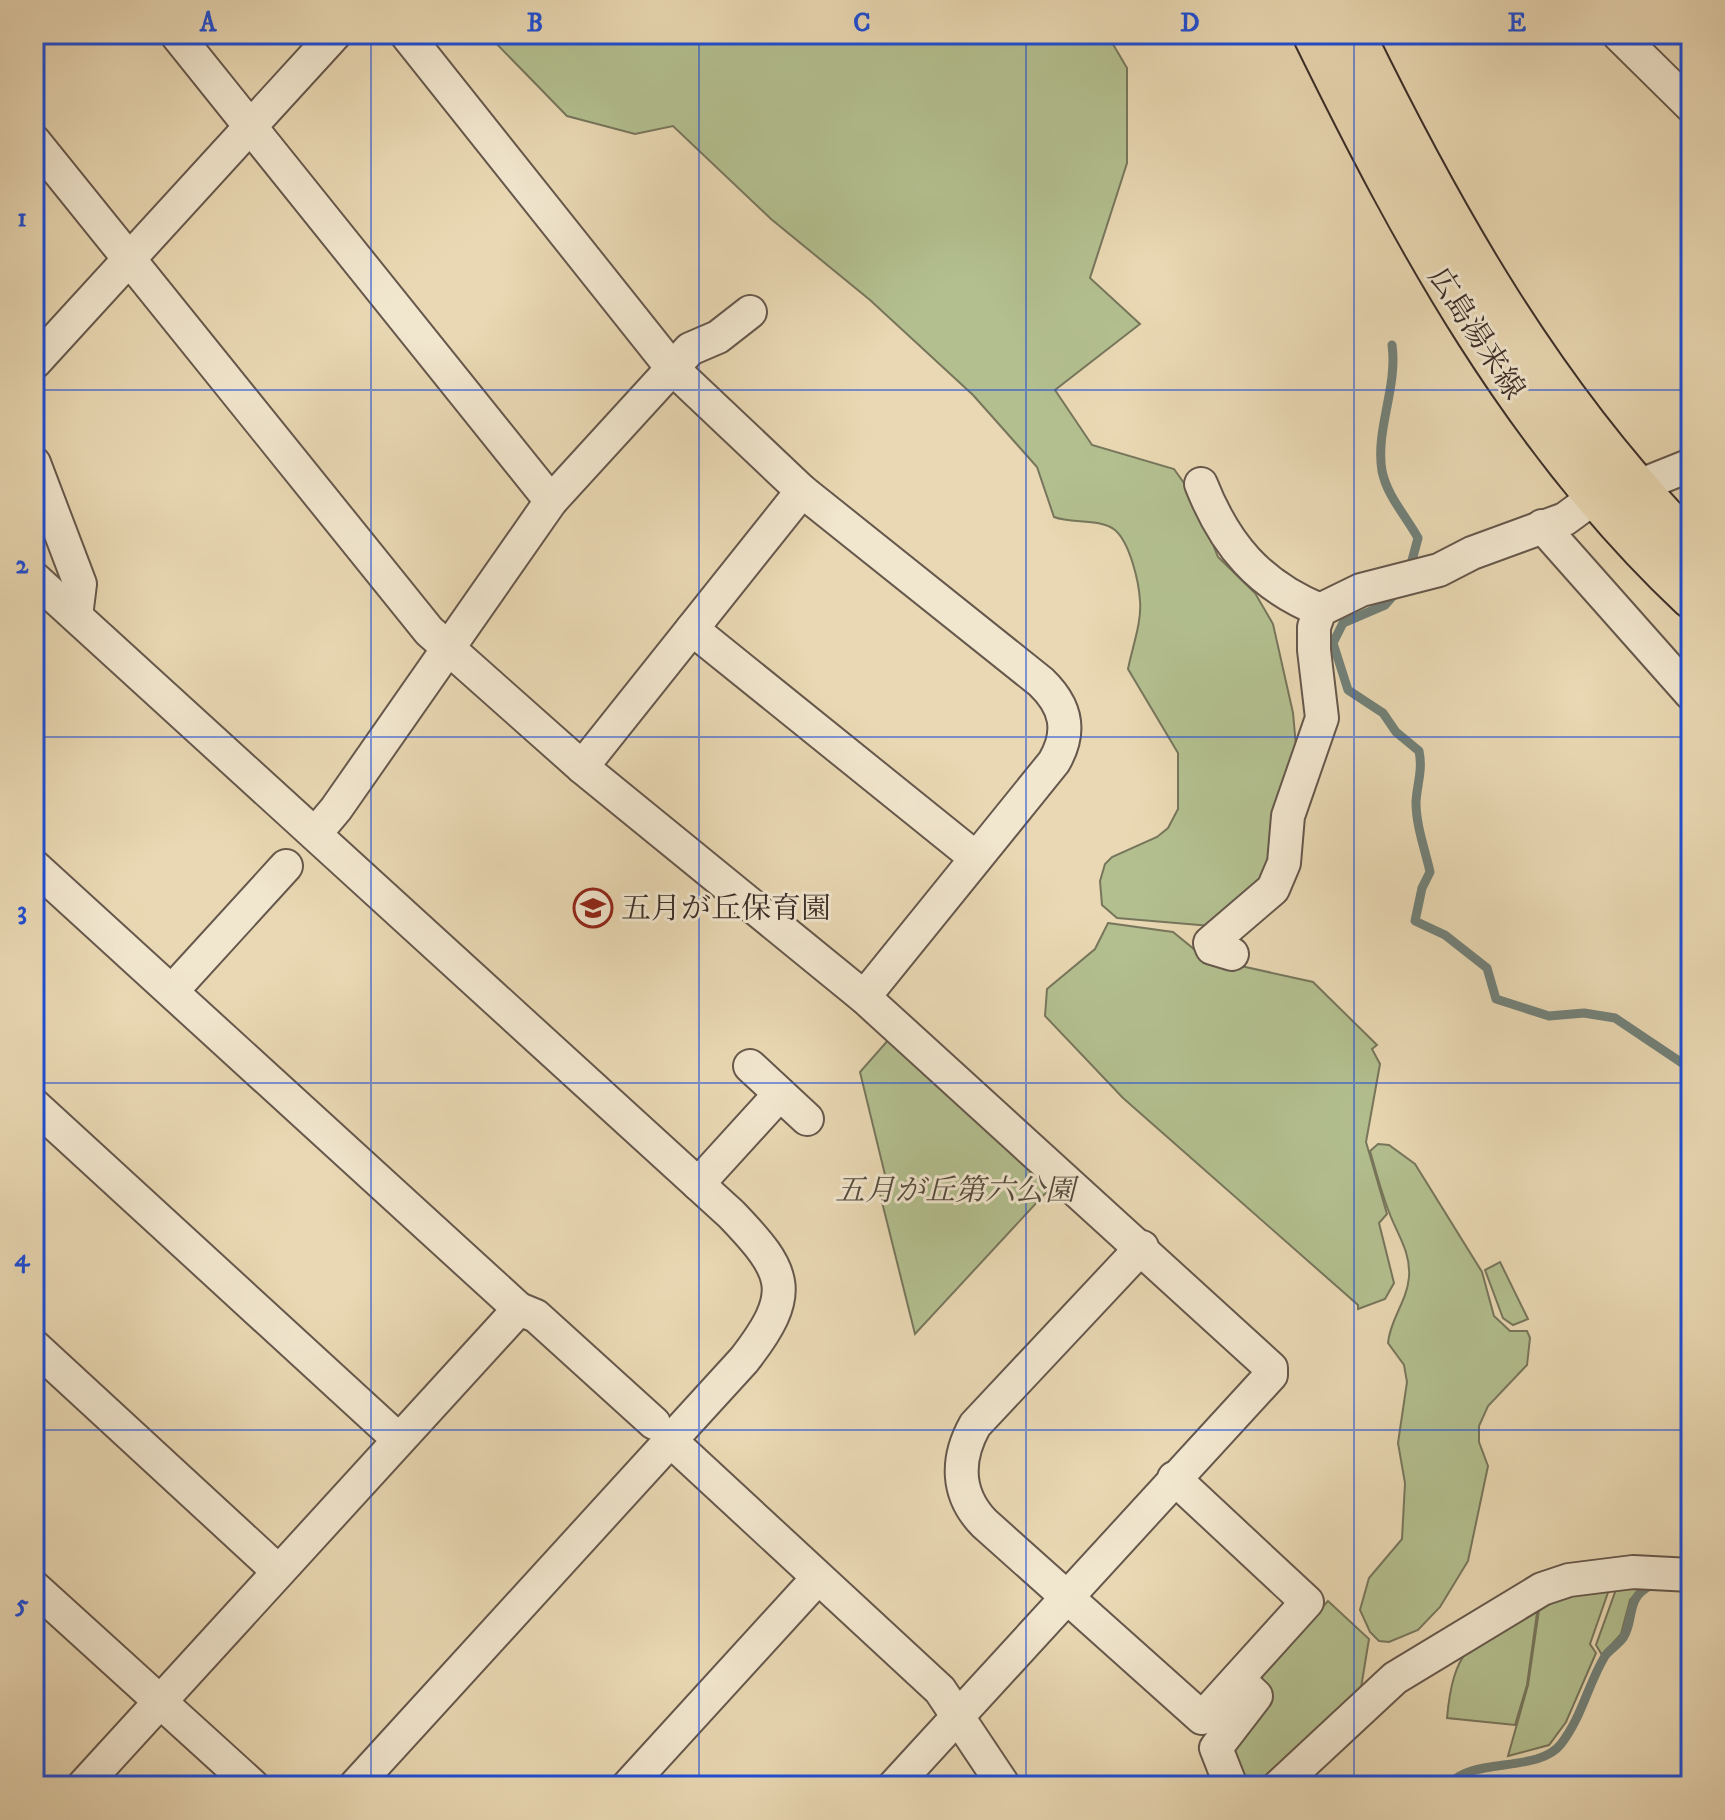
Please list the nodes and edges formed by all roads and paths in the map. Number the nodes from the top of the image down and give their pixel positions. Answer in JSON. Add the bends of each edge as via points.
{"nodes":[{"id":1,"x":176,"y":34,"type":"edge"},
{"id":2,"x":335,"y":34,"type":"edge"},
{"id":3,"x":406,"y":34,"type":"edge"},
{"id":4,"x":1313,"y":34,"type":"edge"},
{"id":5,"x":1354,"y":34,"type":"edge"},
{"id":6,"x":1618,"y":34,"type":"edge"},
{"id":7,"x":1691,"y":106,"type":"edge"},
{"id":8,"x":250,"y":126,"type":"junction"},
{"id":9,"x":34,"y":141,"type":"edge"},
{"id":10,"x":129,"y":259,"type":"junction"},
{"id":11,"x":750,"y":312,"type":"dead end"},
{"id":12,"x":35,"y":362,"type":"edge"},
{"id":13,"x":672,"y":368,"type":"junction"},
{"id":14,"x":34,"y":463,"type":"edge"},
{"id":15,"x":1691,"y":465,"type":"edge"},
{"id":16,"x":1201,"y":484,"type":"dead end"},
{"id":17,"x":802,"y":491,"type":"junction"},
{"id":18,"x":1639,"y":491,"type":"junction"},
{"id":19,"x":1595,"y":497,"type":"junction"},
{"id":20,"x":551,"y":501,"type":"junction"},
{"id":21,"x":1542,"y":526,"type":"junction"},
{"id":22,"x":1691,"y":545,"type":"edge"},
{"id":23,"x":34,"y":578,"type":"edge"},
{"id":24,"x":1691,"y":598,"type":"edge"},
{"id":25,"x":1320,"y":610,"type":"junction"},
{"id":26,"x":76,"y":616,"type":"junction"},
{"id":27,"x":692,"y":629,"type":"junction"},
{"id":28,"x":449,"y":648,"type":"junction"},
{"id":29,"x":1691,"y":694,"type":"edge"},
{"id":30,"x":582,"y":767,"type":"junction"},
{"id":31,"x":315,"y":834,"type":"junction"},
{"id":32,"x":976,"y":858,"type":"junction"},
{"id":33,"x":34,"y":866,"type":"edge"},
{"id":34,"x":286,"y":866,"type":"dead end"},
{"id":35,"x":1232,"y":954,"type":"dead end"},
{"id":36,"x":172,"y":991,"type":"junction"},
{"id":37,"x":864,"y":997,"type":"junction"},
{"id":38,"x":750,"y":1066,"type":"dead end"},
{"id":39,"x":780,"y":1094,"type":"junction"},
{"id":40,"x":34,"y":1105,"type":"edge"},
{"id":41,"x":807,"y":1119,"type":"dead end"},
{"id":42,"x":698,"y":1184,"type":"junction"},
{"id":43,"x":1142,"y":1247,"type":"junction"},
{"id":44,"x":519,"y":1309,"type":"junction"},
{"id":45,"x":34,"y":1346,"type":"edge"},
{"id":46,"x":662,"y":1432,"type":"junction"},
{"id":47,"x":398,"y":1439,"type":"junction"},
{"id":48,"x":1174,"y":1478,"type":"junction"},
{"id":49,"x":278,"y":1571,"type":"junction"},
{"id":50,"x":1691,"y":1575,"type":"edge"},
{"id":51,"x":817,"y":1579,"type":"junction"},
{"id":52,"x":34,"y":1587,"type":"edge"},
{"id":53,"x":1065,"y":1597,"type":"junction"},
{"id":54,"x":1238,"y":1679,"type":"junction"},
{"id":55,"x":159,"y":1702,"type":"junction"},
{"id":56,"x":958,"y":1715,"type":"junction"},
{"id":57,"x":83,"y":1786,"type":"edge"},
{"id":58,"x":253,"y":1786,"type":"edge"},
{"id":59,"x":355,"y":1786,"type":"edge"},
{"id":60,"x":628,"y":1786,"type":"edge"},
{"id":61,"x":894,"y":1786,"type":"edge"},
{"id":62,"x":1004,"y":1786,"type":"edge"},
{"id":63,"x":1231,"y":1786,"type":"edge"},
{"id":64,"x":1279,"y":1786,"type":"edge"}],
"edges":[{"from":1,"to":8,"type":"street"},
{"from":2,"to":8,"type":"street"},
{"from":3,"to":13,"type":"street"},
{"from":4,"to":19,"type":"main road","name":"広島湯来線","via":[[1396,201],[1456,306],[1521,403]]},
{"from":5,"to":18,"type":"main road","name":"広島湯来線","via":[[1493,292],[1540,365]]},
{"from":6,"to":7,"type":"street"},
{"from":8,"to":10,"type":"street"},
{"from":8,"to":20,"type":"street"},
{"from":9,"to":10,"type":"street"},
{"from":10,"to":12,"type":"street"},
{"from":10,"to":28,"type":"street","via":[[429,631]]},
{"from":11,"to":13,"type":"street","via":[[718,337],[690,349]]},
{"from":13,"to":17,"type":"street"},
{"from":13,"to":20,"type":"street"},
{"from":14,"to":26,"type":"street","via":[[80,584]]},
{"from":15,"to":18,"type":"street"},
{"from":16,"to":25,"type":"street","via":[[1244,562],[1294,599]]},
{"from":17,"to":27,"type":"street"},
{"from":17,"to":32,"type":"street","via":[[1041,682],[1059,704],[1065,723],[1060,752]]},
{"from":18,"to":22,"type":"main road","name":"広島湯来線"},
{"from":19,"to":21,"type":"street","via":[[1565,519]]},
{"from":19,"to":24,"type":"main road","name":"広島湯来線"},
{"from":20,"to":28,"type":"street"},
{"from":21,"to":25,"type":"street","via":[[1407,579],[1361,590]]},
{"from":21,"to":29,"type":"street"},
{"from":23,"to":26,"type":"street"},
{"from":25,"to":35,"type":"street","via":[[1314,650],[1322,718],[1288,816],[1278,882],[1210,943]]},
{"from":26,"to":31,"type":"street"},
{"from":27,"to":30,"type":"street"},
{"from":27,"to":32,"type":"street"},
{"from":28,"to":30,"type":"street"},
{"from":28,"to":31,"type":"street"},
{"from":30,"to":37,"type":"street"},
{"from":31,"to":42,"type":"street"},
{"from":32,"to":37,"type":"street"},
{"from":33,"to":36,"type":"street"},
{"from":34,"to":36,"type":"street"},
{"from":36,"to":44,"type":"street"},
{"from":37,"to":43,"type":"street"},
{"from":38,"to":39,"type":"street"},
{"from":39,"to":41,"type":"street"},
{"from":39,"to":42,"type":"street"},
{"from":40,"to":47,"type":"street"},
{"from":42,"to":46,"type":"street","via":[[772,1263],[779,1294],[772,1321],[758,1343]]},
{"from":43,"to":48,"type":"street","via":[[1271,1368],[1271,1375]]},
{"from":43,"to":53,"type":"street","via":[[985,1413],[962,1451],[961,1477],[975,1514]]},
{"from":44,"to":46,"type":"street","via":[[536,1316]]},
{"from":44,"to":47,"type":"street"},
{"from":45,"to":49,"type":"street"},
{"from":46,"to":51,"type":"street"},
{"from":46,"to":59,"type":"street"},
{"from":47,"to":49,"type":"street"},
{"from":48,"to":53,"type":"street"},
{"from":48,"to":54,"type":"street","via":[[1307,1602]]},
{"from":49,"to":55,"type":"street"},
{"from":50,"to":64,"type":"street","via":[[1633,1572],[1542,1589],[1395,1678]]},
{"from":51,"to":56,"type":"street","via":[[940,1690]]},
{"from":51,"to":60,"type":"street"},
{"from":52,"to":55,"type":"street"},
{"from":53,"to":54,"type":"street","via":[[1202,1718]]},
{"from":53,"to":56,"type":"street"},
{"from":54,"to":63,"type":"street","via":[[1256,1696],[1216,1748]]},
{"from":55,"to":57,"type":"street"},
{"from":55,"to":58,"type":"street"},
{"from":56,"to":61,"type":"street"},
{"from":56,"to":62,"type":"street"}]}
